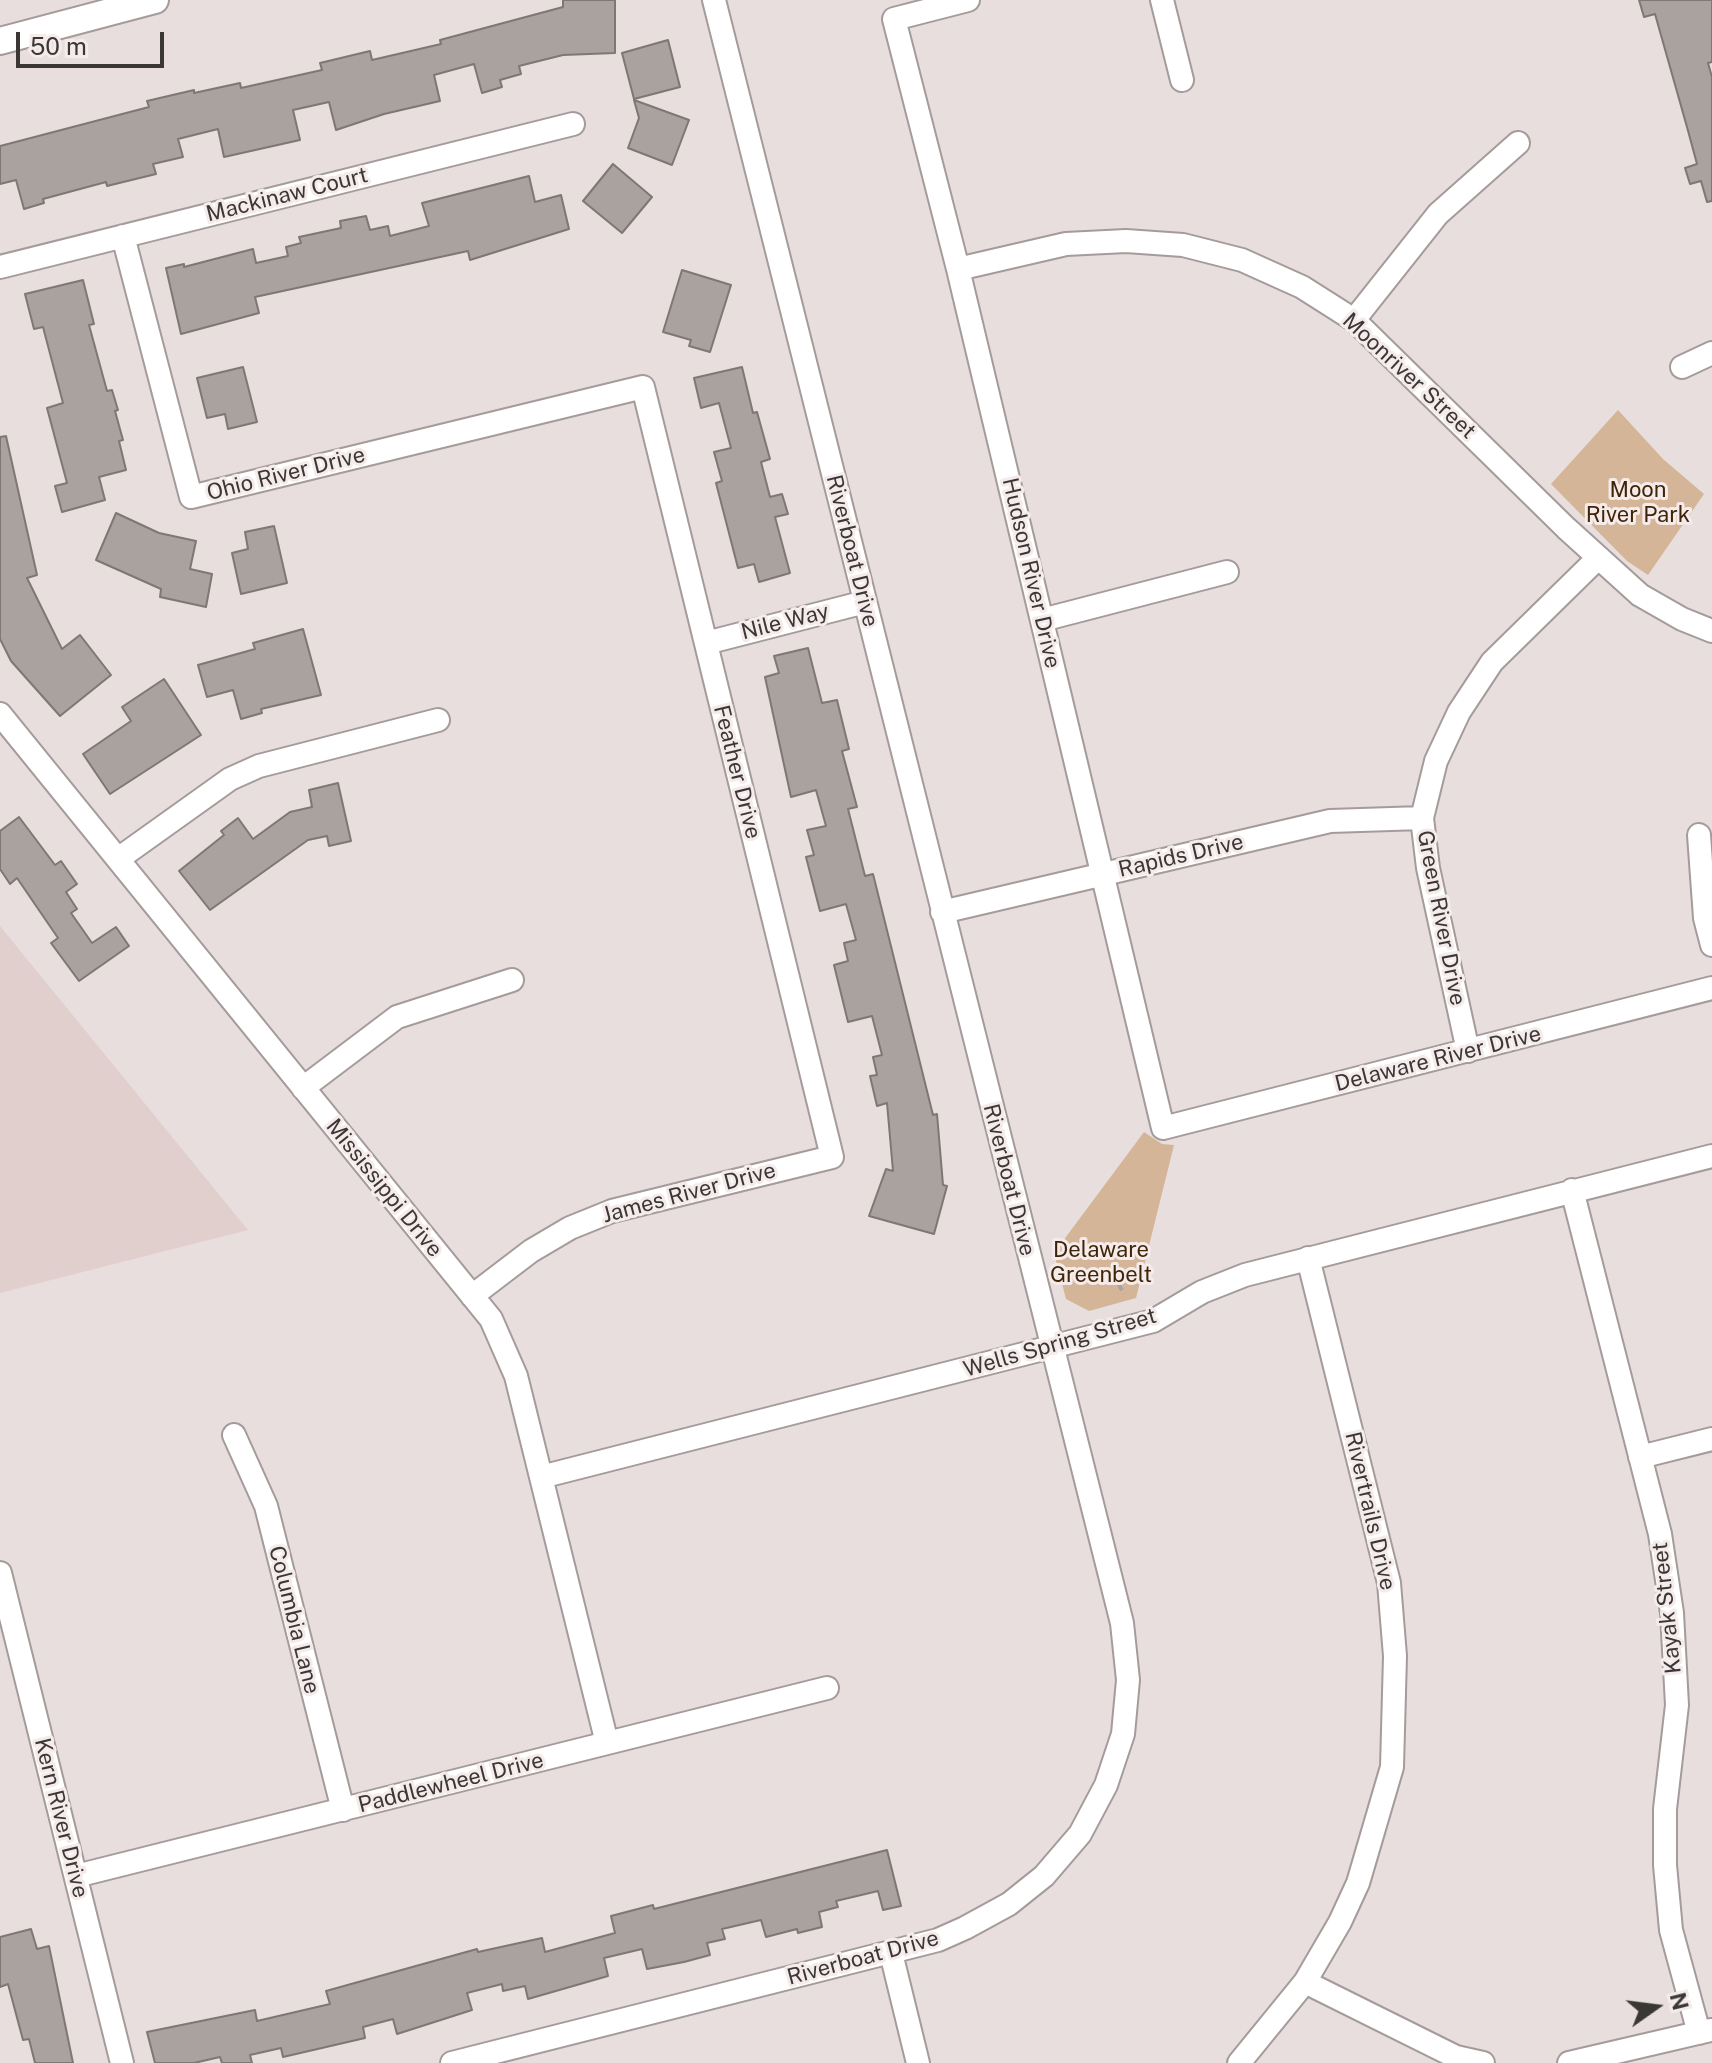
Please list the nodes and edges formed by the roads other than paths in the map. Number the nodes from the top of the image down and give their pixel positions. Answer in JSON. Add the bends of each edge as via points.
{"nodes":[{"id":1,"x":155,"y":0,"type":"edge"},
{"id":2,"x":714,"y":0,"type":"edge"},
{"id":3,"x":968,"y":0,"type":"edge"},
{"id":4,"x":1162,"y":0,"type":"edge"},
{"id":5,"x":78,"y":10,"type":"edge"},
{"id":6,"x":0,"y":41,"type":"edge"},
{"id":7,"x":1182,"y":80,"type":"dead end"},
{"id":8,"x":573,"y":124,"type":"dead end"},
{"id":9,"x":1518,"y":143,"type":"dead end"},
{"id":10,"x":123,"y":236,"type":"junction"},
{"id":11,"x":0,"y":267,"type":"edge"},
{"id":12,"x":958,"y":269,"type":"junction"},
{"id":13,"x":1354,"y":320,"type":"junction"},
{"id":14,"x":1712,"y":353,"type":"edge"},
{"id":15,"x":1682,"y":367,"type":"dead end"},
{"id":16,"x":643,"y":387,"type":"joint"},
{"id":17,"x":1598,"y":558,"type":"junction"},
{"id":18,"x":1227,"y":572,"type":"dead end"},
{"id":19,"x":865,"y":602,"type":"junction"},
{"id":20,"x":1042,"y":620,"type":"junction"},
{"id":21,"x":1712,"y":631,"type":"edge"},
{"id":22,"x":706,"y":643,"type":"junction"},
{"id":23,"x":0,"y":714,"type":"edge"},
{"id":24,"x":438,"y":720,"type":"dead end"},
{"id":25,"x":1422,"y":818,"type":"junction"},
{"id":26,"x":1699,"y":835,"type":"dead end"},
{"id":27,"x":118,"y":859,"type":"junction"},
{"id":28,"x":1103,"y":873,"type":"junction"},
{"id":29,"x":942,"y":912,"type":"junction"},
{"id":30,"x":1712,"y":945,"type":"edge"},
{"id":31,"x":512,"y":980,"type":"dead end"},
{"id":32,"x":1712,"y":988,"type":"edge"},
{"id":33,"x":1468,"y":1051,"type":"junction"},
{"id":34,"x":303,"y":1088,"type":"junction"},
{"id":35,"x":1163,"y":1128,"type":"joint"},
{"id":36,"x":1712,"y":1156,"type":"edge"},
{"id":37,"x":832,"y":1157,"type":"joint"},
{"id":38,"x":1572,"y":1190,"type":"junction"},
{"id":39,"x":1308,"y":1258,"type":"junction"},
{"id":40,"x":472,"y":1296,"type":"junction"},
{"id":41,"x":1051,"y":1348,"type":"junction"},
{"id":42,"x":234,"y":1435,"type":"dead end"},
{"id":43,"x":1712,"y":1439,"type":"edge"},
{"id":44,"x":1640,"y":1457,"type":"junction"},
{"id":45,"x":541,"y":1477,"type":"junction"},
{"id":46,"x":0,"y":1573,"type":"edge"},
{"id":47,"x":827,"y":1688,"type":"dead end"},
{"id":48,"x":607,"y":1743,"type":"junction"},
{"id":49,"x":343,"y":1810,"type":"junction"},
{"id":50,"x":76,"y":1876,"type":"junction"},
{"id":51,"x":891,"y":1953,"type":"junction"},
{"id":52,"x":1305,"y":1982,"type":"junction"},
{"id":53,"x":1706,"y":2031,"type":"edge"},
{"id":54,"x":122,"y":2063,"type":"edge"},
{"id":55,"x":452,"y":2063,"type":"edge"},
{"id":56,"x":918,"y":2063,"type":"edge"},
{"id":57,"x":1239,"y":2063,"type":"edge"},
{"id":58,"x":1483,"y":2063,"type":"edge"},
{"id":59,"x":1569,"y":2063,"type":"edge"}],
"edges":[{"from":1,"to":5,"type":"main road"},
{"from":2,"to":19,"type":"street","name":"Riverboat Drive"},
{"from":3,"to":12,"type":"street","name":"Hudson River Drive","via":[[894,19]]},
{"from":4,"to":7,"type":"street"},
{"from":5,"to":6,"type":"main road"},
{"from":8,"to":10,"type":"street","name":"Mackinaw Court"},
{"from":9,"to":13,"type":"street","via":[[1438,214]]},
{"from":10,"to":11,"type":"street","name":"Mackinaw Court"},
{"from":10,"to":16,"type":"street","name":"Ohio River Drive","via":[[191,497]]},
{"from":12,"to":13,"type":"street","name":"Moonriver Street","via":[[1066,244],[1183,245],[1242,260],[1302,287]]},
{"from":12,"to":20,"type":"street","name":"Hudson River Drive"},
{"from":13,"to":17,"type":"street","name":"Moonriver Street"},
{"from":14,"to":15,"type":"street"},
{"from":16,"to":22,"type":"street","name":"Feather Drive"},
{"from":17,"to":21,"type":"street","name":"Moonriver Street","via":[[1640,595]]},
{"from":17,"to":25,"type":"street","name":"Green River Drive","via":[[1492,662],[1459,712],[1436,761]]},
{"from":18,"to":20,"type":"street"},
{"from":19,"to":22,"type":"street","name":"Nile Way"},
{"from":19,"to":29,"type":"street","name":"Riverboat Drive"},
{"from":20,"to":28,"type":"street","name":"Hudson River Drive"},
{"from":22,"to":37,"type":"street","name":"Feather Drive"},
{"from":23,"to":27,"type":"street","name":"Mississippi Drive"},
{"from":24,"to":27,"type":"street","via":[[259,766],[230,779]]},
{"from":25,"to":28,"type":"street","name":"Rapids Drive","via":[[1330,821]]},
{"from":25,"to":33,"type":"street","name":"Green River Drive"},
{"from":26,"to":30,"type":"street"},
{"from":27,"to":34,"type":"street","name":"Mississippi Drive"},
{"from":28,"to":29,"type":"street","name":"Rapids Drive"},
{"from":28,"to":35,"type":"street","name":"Hudson River Drive"},
{"from":29,"to":41,"type":"street","name":"Riverboat Drive"},
{"from":31,"to":34,"type":"street","via":[[397,1017]]},
{"from":32,"to":33,"type":"street","name":"Delaware River Drive"},
{"from":33,"to":35,"type":"street","name":"Delaware River Drive"},
{"from":34,"to":40,"type":"street","name":"Mississippi Drive"},
{"from":36,"to":38,"type":"street","name":"Wells Spring Street"},
{"from":37,"to":40,"type":"street","name":"James River Drive","via":[[612,1211],[531,1251]]},
{"from":38,"to":39,"type":"street","name":"Wells Spring Street"},
{"from":38,"to":44,"type":"street","name":"Kayak Street"},
{"from":39,"to":41,"type":"street","name":"Wells Spring Street","via":[[1202,1292],[1153,1321]]},
{"from":39,"to":52,"type":"street","name":"Rivertrails Drive","via":[[1389,1583],[1395,1656],[1392,1767],[1380,1818],[1358,1883]]},
{"from":40,"to":45,"type":"street","name":"Mississippi Drive","via":[[507,1351]]},
{"from":41,"to":45,"type":"street","name":"Wells Spring Street"},
{"from":41,"to":51,"type":"street","name":"Riverboat Drive","via":[[1122,1623],[1128,1680],[1123,1734],[1106,1785],[1080,1834],[1044,1876],[1009,1904],[965,1928]]},
{"from":42,"to":49,"type":"street","name":"Columbia Lane","via":[[266,1506]]},
{"from":43,"to":44,"type":"street"},
{"from":44,"to":53,"type":"street","name":"Kayak Street","via":[[1660,1534],[1672,1613],[1677,1705],[1665,1809],[1671,1930]]},
{"from":45,"to":48,"type":"street","name":"Mississippi Drive"},
{"from":46,"to":50,"type":"street","name":"Kern River Drive"},
{"from":47,"to":48,"type":"street","name":"Paddlewheel Drive"},
{"from":48,"to":49,"type":"street","name":"Paddlewheel Drive"},
{"from":49,"to":50,"type":"street","name":"Paddlewheel Drive"},
{"from":50,"to":54,"type":"street","name":"Kern River Drive"},
{"from":51,"to":55,"type":"street","name":"Riverboat Drive"},
{"from":51,"to":56,"type":"street"},
{"from":52,"to":57,"type":"street","name":"Rivertrails Drive"},
{"from":52,"to":58,"type":"street","via":[[1456,2057]]},
{"from":53,"to":59,"type":"street"}]}
